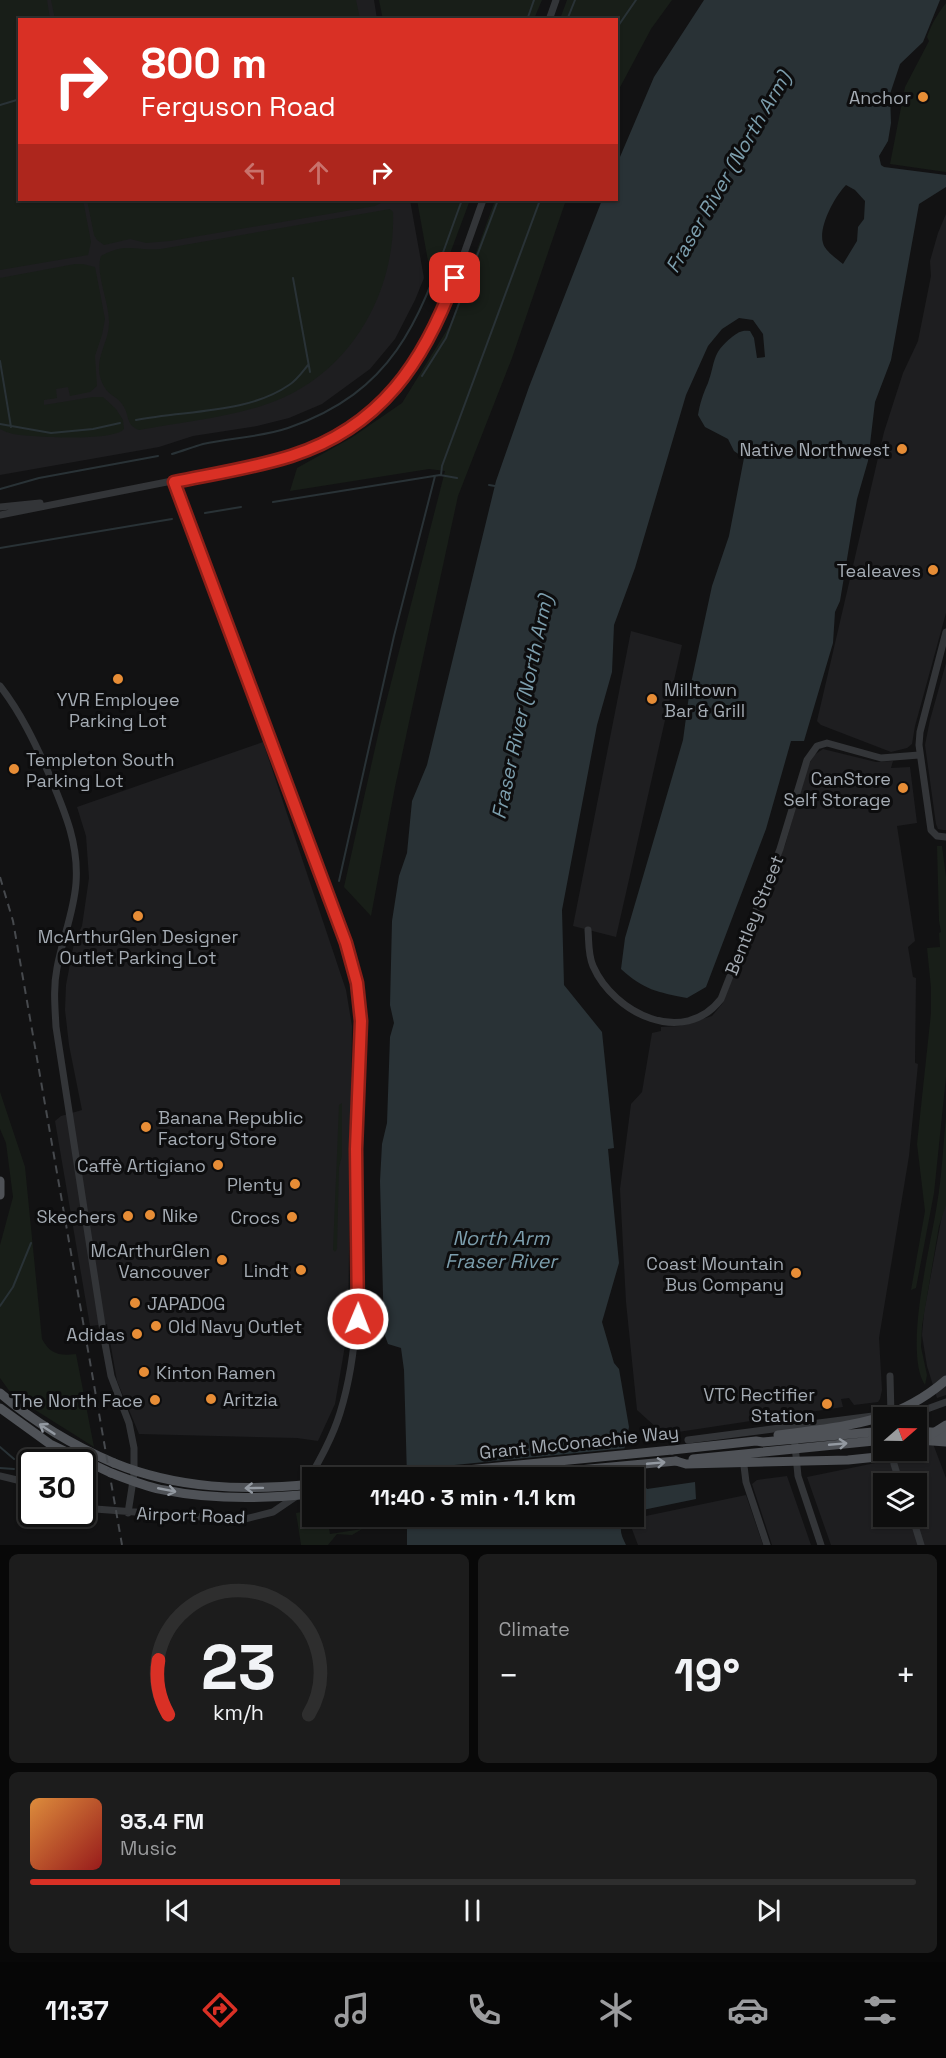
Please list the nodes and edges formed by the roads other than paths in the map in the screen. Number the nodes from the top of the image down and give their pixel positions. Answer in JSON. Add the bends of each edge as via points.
{"nodes":[{"id":1,"x":556,"y":0,"type":"edge"},
{"id":2,"x":550,"y":18,"type":"edge"},
{"id":3,"x":483,"y":201,"type":"edge"},
{"id":4,"x":174,"y":482,"type":"junction"},
{"id":5,"x":72,"y":500,"type":"junction"},
{"id":6,"x":0,"y":507,"type":"edge"},
{"id":7,"x":0,"y":515,"type":"edge"},
{"id":8,"x":946,"y":633,"type":"edge"},
{"id":9,"x":0,"y":686,"type":"edge"},
{"id":10,"x":919,"y":754,"type":"junction"},
{"id":11,"x":946,"y":837,"type":"edge"},
{"id":12,"x":588,"y":930,"type":"dead end"},
{"id":13,"x":0,"y":1181,"type":"edge"},
{"id":14,"x":0,"y":1195,"type":"edge"},
{"id":15,"x":890,"y":1376,"type":"dead end"},
{"id":16,"x":946,"y":1380,"type":"edge"},
{"id":17,"x":0,"y":1393,"type":"edge"},
{"id":18,"x":946,"y":1402,"type":"edge"},
{"id":19,"x":891,"y":1407,"type":"edge"},
{"id":20,"x":0,"y":1408,"type":"edge"},
{"id":21,"x":927,"y":1409,"type":"edge"},
{"id":22,"x":873,"y":1418,"type":"edge"},
{"id":23,"x":946,"y":1425,"type":"edge"},
{"id":24,"x":794,"y":1426,"type":"junction"},
{"id":25,"x":873,"y":1432,"type":"edge"},
{"id":26,"x":927,"y":1432,"type":"edge"},
{"id":27,"x":946,"y":1433,"type":"edge"},
{"id":28,"x":740,"y":1434,"type":"junction"},
{"id":29,"x":927,"y":1436,"type":"edge"},
{"id":30,"x":688,"y":1440,"type":"dead end"},
{"id":31,"x":756,"y":1441,"type":"junction"},
{"id":32,"x":873,"y":1441,"type":"edge"},
{"id":33,"x":927,"y":1442,"type":"edge"},
{"id":34,"x":946,"y":1442,"type":"edge"},
{"id":35,"x":873,"y":1457,"type":"edge"},
{"id":36,"x":676,"y":1461,"type":"junction"},
{"id":37,"x":495,"y":1467,"type":"edge"},
{"id":38,"x":611,"y":1467,"type":"edge"},
{"id":39,"x":0,"y":1476,"type":"edge"},
{"id":40,"x":18,"y":1480,"type":"edge"},
{"id":41,"x":302,"y":1485,"type":"edge"},
{"id":42,"x":302,"y":1495,"type":"edge"},
{"id":43,"x":96,"y":1510,"type":"edge"},
{"id":44,"x":128,"y":1513,"type":"junction"},
{"id":45,"x":915,"y":1527,"type":"edge"},
{"id":46,"x":767,"y":1545,"type":"edge"},
{"id":47,"x":821,"y":1545,"type":"edge"},
{"id":48,"x":921,"y":1545,"type":"edge"}],
"edges":[{"from":1,"to":2,"type":"street"},
{"from":3,"to":4,"type":"street","via":[[429,339],[414,366],[382,402],[343,433],[306,451]]},
{"from":4,"to":5,"type":"street"},
{"from":4,"to":44,"type":"street","name":"Airport Road","via":[[346,943],[357,983],[361,1021],[356,1149],[358,1319],[340,1415],[303,1490],[294,1499],[273,1512],[241,1520]]},
{"from":5,"to":6,"type":"street"},
{"from":5,"to":7,"type":"street"},
{"from":8,"to":10,"type":"street","via":[[920,732]]},
{"from":9,"to":44,"type":"street","via":[[37,746],[66,813],[74,843],[76,884],[57,967],[56,1027],[111,1376],[134,1448]]},
{"from":10,"to":11,"type":"street","via":[[930,826],[937,837]]},
{"from":10,"to":12,"type":"street","name":"Bentley Street","via":[[881,758],[827,743],[812,752],[780,849],[720,999],[711,1011],[696,1019],[676,1022],[648,1018],[618,1001],[594,968]]},
{"from":13,"to":14,"type":"main road"},
{"from":15,"to":19,"type":"street"},
{"from":16,"to":31,"type":"main road","bridge":true,"via":[[915,1404],[885,1417]]},
{"from":41,"to":17,"type":"main road","one_way":true,"bridge":true,"via":[[206,1487],[163,1479],[114,1463],[54,1433]]},
{"from":18,"to":21,"type":"street"},
{"from":20,"to":42,"type":"main road","one_way":true,"bridge":true,"via":[[50,1444],[111,1473],[162,1490],[204,1496]]},
{"from":22,"to":24,"type":"street"},
{"from":23,"to":29,"type":"main road","bridge":true},
{"from":24,"to":28,"type":"street"},
{"from":24,"to":47,"type":"street","via":[[798,1476]]},
{"from":25,"to":31,"type":"main road","name":"Grant McConachie Way","bridge":true},
{"from":26,"to":27,"type":"main road","bridge":true},
{"from":28,"to":30,"type":"street"},
{"from":28,"to":46,"type":"street","via":[[746,1482]]},
{"from":31,"to":37,"type":"main road","name":"Grant McConachie Way","bridge":true},
{"from":36,"to":32,"type":"main road","name":"Grant McConachie Way","one_way":true,"bridge":true},
{"from":33,"to":34,"type":"main road"},
{"from":35,"to":36,"type":"main road","bridge":true,"via":[[686,1464]]},
{"from":38,"to":36,"type":"main road","name":"Grant McConachie Way","one_way":true},
{"from":39,"to":40,"type":"street"},
{"from":43,"to":44,"type":"street","name":"Airport Road"},
{"from":45,"to":48,"type":"street"}]}
